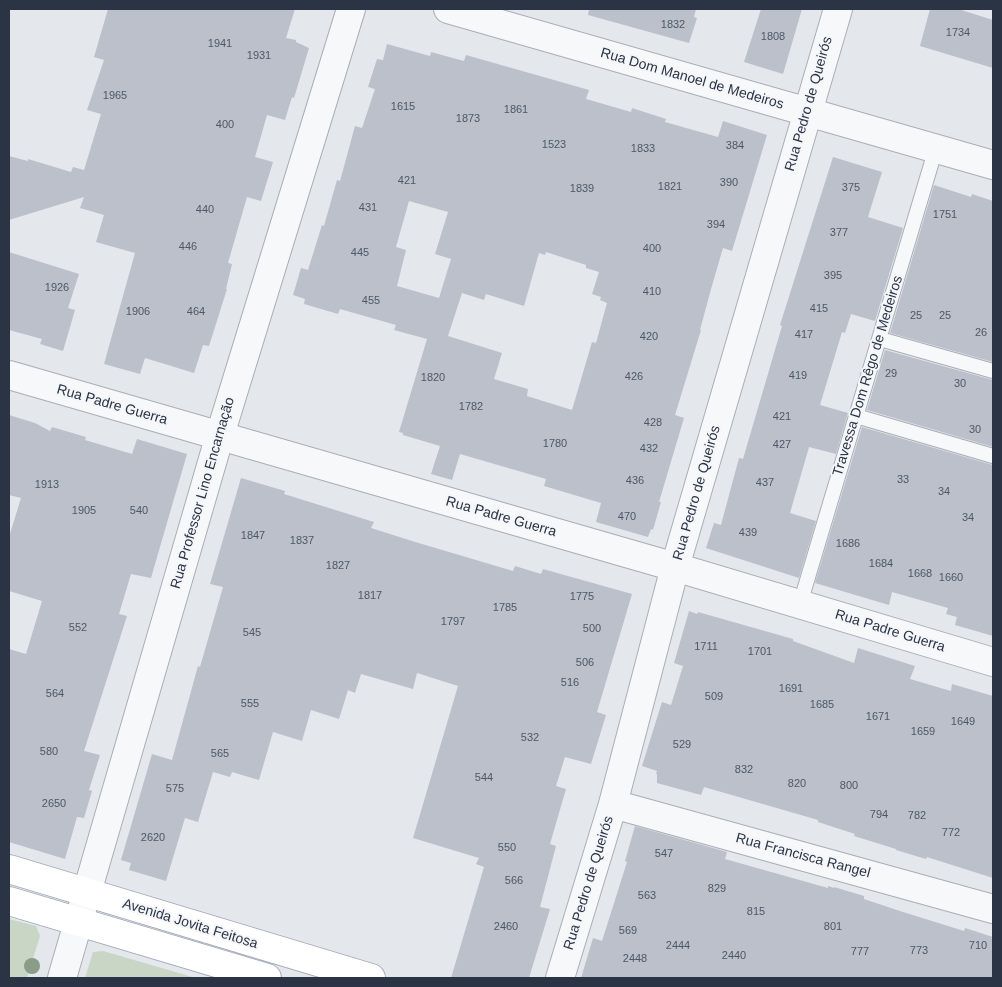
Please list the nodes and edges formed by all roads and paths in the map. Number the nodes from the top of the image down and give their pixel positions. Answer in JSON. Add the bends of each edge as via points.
{"nodes":[{"id":1,"x":351,"y":9,"type":"edge"},
{"id":2,"x":448,"y":9,"type":"edge"},
{"id":3,"x":838,"y":9,"type":"edge"},
{"id":4,"x":807,"y":112,"type":"junction"},
{"id":5,"x":936,"y":148,"type":"junction"},
{"id":6,"x":993,"y":165,"type":"edge"},
{"id":7,"x":880,"y":339,"type":"junction"},
{"id":8,"x":993,"y":372,"type":"edge"},
{"id":9,"x":9,"y":375,"type":"edge"},
{"id":10,"x":856,"y":416,"type":"junction"},
{"id":11,"x":220,"y":435,"type":"junction"},
{"id":12,"x":993,"y":456,"type":"edge"},
{"id":13,"x":675,"y":567,"type":"junction"},
{"id":14,"x":800,"y":604,"type":"junction"},
{"id":15,"x":993,"y":662,"type":"edge"},
{"id":16,"x":613,"y":804,"type":"junction"},
{"id":17,"x":9,"y":869,"type":"edge"},
{"id":18,"x":87,"y":893,"type":"junction"},
{"id":19,"x":9,"y":901,"type":"edge"},
{"id":20,"x":993,"y":909,"type":"edge"},
{"id":21,"x":79,"y":921,"type":"junction"},
{"id":22,"x":62,"y":978,"type":"edge"},
{"id":23,"x":267,"y":978,"type":"edge"},
{"id":24,"x":371,"y":978,"type":"edge"},
{"id":25,"x":560,"y":978,"type":"edge"}],
"edges":[{"from":1,"to":11,"type":"street","name":"Rua Professor Lino Encarnação"},
{"from":2,"to":4,"type":"street","name":"Rua Dom Manoel de Medeiros"},
{"from":3,"to":4,"type":"street","name":"Rua Pedro de Queirós"},
{"from":4,"to":5,"type":"street","name":"Rua Dom Manoel de Medeiros"},
{"from":4,"to":13,"type":"street","name":"Rua Pedro de Queirós"},
{"from":5,"to":6,"type":"street","name":"Rua Dom Manoel de Medeiros"},
{"from":5,"to":7,"type":"lane","name":"Travessa Dom Rêgo de Medeiros"},
{"from":7,"to":8,"type":"lane"},
{"from":7,"to":10,"type":"lane","name":"Travessa Dom Rêgo de Medeiros"},
{"from":9,"to":11,"type":"street","name":"Rua Padre Guerra"},
{"from":10,"to":12,"type":"lane"},
{"from":10,"to":14,"type":"lane","name":"Travessa Dom Rêgo de Medeiros"},
{"from":11,"to":13,"type":"street","name":"Rua Padre Guerra"},
{"from":11,"to":18,"type":"street","name":"Rua Professor Lino Encarnação"},
{"from":13,"to":14,"type":"street","name":"Rua Padre Guerra"},
{"from":13,"to":16,"type":"street","name":"Rua Pedro de Queirós"},
{"from":14,"to":15,"type":"street","name":"Rua Padre Guerra"},
{"from":16,"to":20,"type":"street","name":"Rua Francisca Rangel"},
{"from":16,"to":25,"type":"street","name":"Rua Pedro de Queirós"},
{"from":17,"to":18,"type":"main road","name":"Avenida Jovita Feitosa"},
{"from":18,"to":21,"type":"street","name":"Rua Professor Lino Encarnação"},
{"from":18,"to":24,"type":"main road","name":"Avenida Jovita Feitosa"},
{"from":19,"to":21,"type":"main road"},
{"from":21,"to":22,"type":"street","name":"Rua Professor Lino Encarnação"},
{"from":21,"to":23,"type":"main road"}]}
